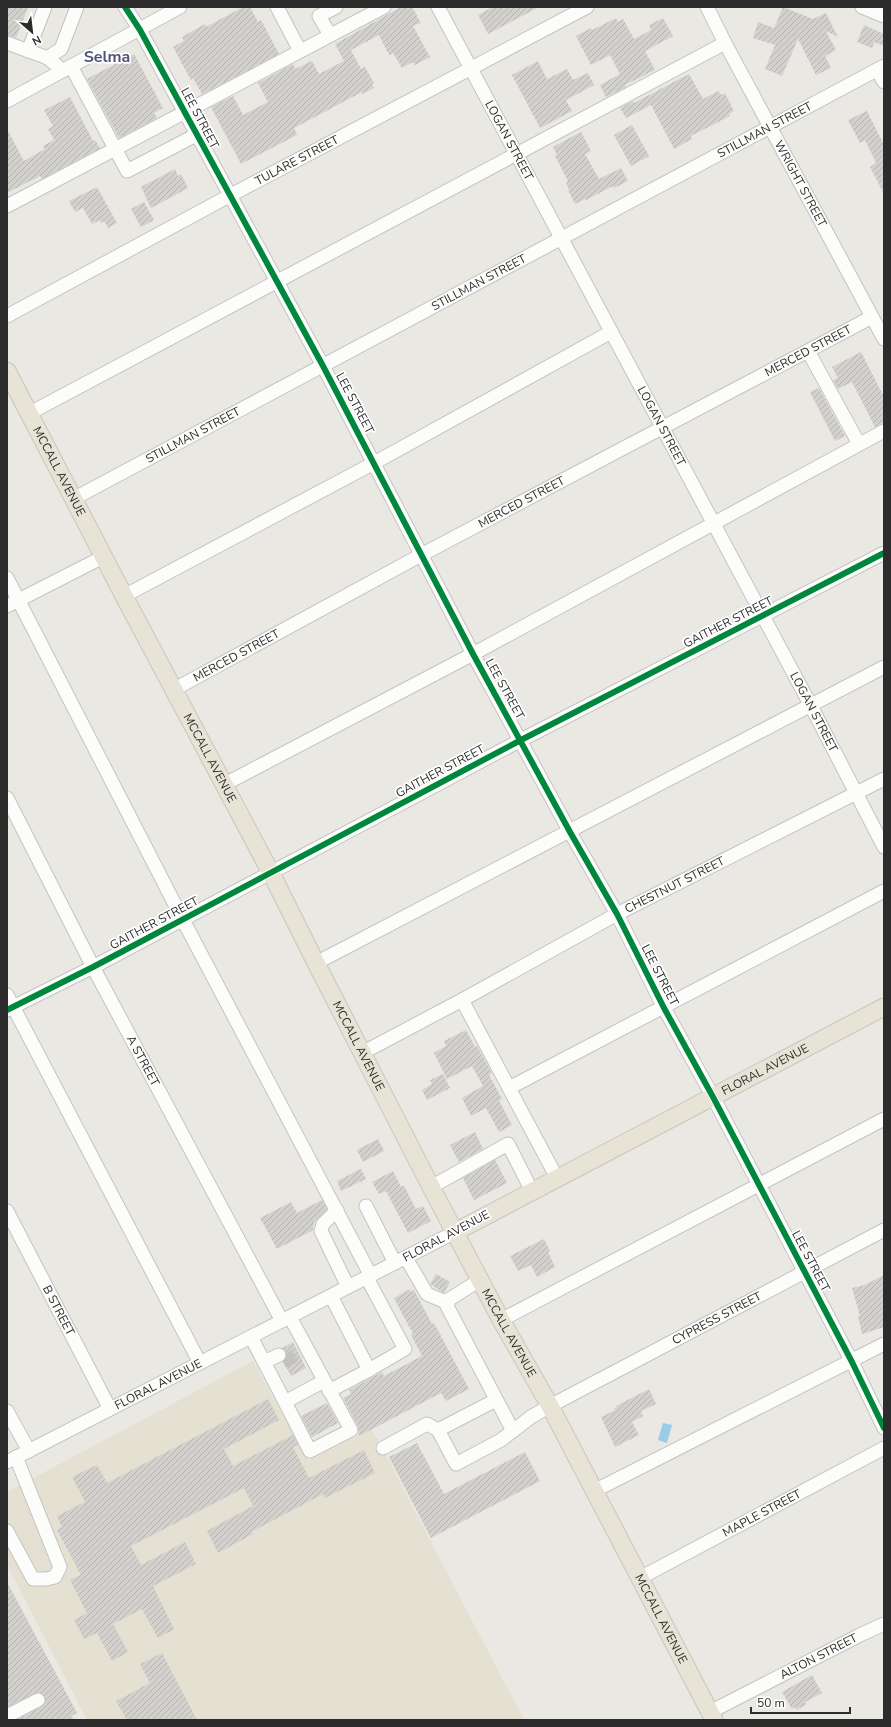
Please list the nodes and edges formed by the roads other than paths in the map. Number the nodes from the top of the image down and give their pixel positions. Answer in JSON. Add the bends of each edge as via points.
{"nodes":[{"id":1,"x":45,"y":7,"type":"edge"},
{"id":2,"x":77,"y":7,"type":"edge"},
{"id":3,"x":125,"y":7,"type":"edge"},
{"id":4,"x":180,"y":7,"type":"edge"},
{"id":5,"x":277,"y":7,"type":"edge"},
{"id":6,"x":336,"y":7,"type":"edge"},
{"id":7,"x":384,"y":7,"type":"edge"},
{"id":8,"x":438,"y":7,"type":"edge"},
{"id":9,"x":587,"y":7,"type":"edge"},
{"id":10,"x":707,"y":7,"type":"edge"},
{"id":11,"x":862,"y":7,"type":"edge"},
{"id":12,"x":317,"y":11,"type":"edge"},
{"id":13,"x":884,"y":16,"type":"edge"},
{"id":14,"x":140,"y":30,"type":"junction"},
{"id":15,"x":330,"y":36,"type":"junction"},
{"id":16,"x":7,"y":43,"type":"edge"},
{"id":17,"x":725,"y":43,"type":"junction"},
{"id":18,"x":28,"y":51,"type":"junction"},
{"id":19,"x":300,"y":51,"type":"junction"},
{"id":20,"x":46,"y":58,"type":"junction"},
{"id":21,"x":881,"y":68,"type":"edge"},
{"id":22,"x":67,"y":69,"type":"junction"},
{"id":23,"x":471,"y":69,"type":"junction"},
{"id":24,"x":884,"y":82,"type":"edge"},
{"id":25,"x":7,"y":101,"type":"edge"},
{"id":26,"x":184,"y":112,"type":"junction"},
{"id":27,"x":770,"y":127,"type":"junction"},
{"id":28,"x":196,"y":135,"type":"junction"},
{"id":29,"x":115,"y":149,"type":"junction"},
{"id":30,"x":517,"y":154,"type":"junction"},
{"id":31,"x":229,"y":196,"type":"junction"},
{"id":32,"x":7,"y":206,"type":"edge"},
{"id":33,"x":562,"y":238,"type":"junction"},
{"id":34,"x":276,"y":282,"type":"junction"},
{"id":35,"x":7,"y":316,"type":"edge"},
{"id":36,"x":872,"y":317,"type":"junction"},
{"id":37,"x":611,"y":332,"type":"junction"},
{"id":38,"x":884,"y":339,"type":"edge"},
{"id":39,"x":808,"y":351,"type":"junction"},
{"id":40,"x":322,"y":366,"type":"junction"},
{"id":41,"x":7,"y":371,"type":"edge"},
{"id":42,"x":28,"y":414,"type":"junction"},
{"id":43,"x":662,"y":428,"type":"junction"},
{"id":44,"x":884,"y":431,"type":"edge"},
{"id":45,"x":859,"y":444,"type":"junction"},
{"id":46,"x":374,"y":463,"type":"junction"},
{"id":47,"x":73,"y":499,"type":"junction"},
{"id":48,"x":714,"y":523,"type":"junction"},
{"id":49,"x":884,"y":553,"type":"edge"},
{"id":50,"x":421,"y":555,"type":"junction"},
{"id":51,"x":103,"y":557,"type":"junction"},
{"id":52,"x":7,"y":578,"type":"edge"},
{"id":53,"x":124,"y":596,"type":"junction"},
{"id":54,"x":13,"y":603,"type":"edge"},
{"id":55,"x":763,"y":616,"type":"junction"},
{"id":56,"x":473,"y":654,"type":"junction"},
{"id":57,"x":884,"y":667,"type":"edge"},
{"id":58,"x":173,"y":690,"type":"junction"},
{"id":59,"x":811,"y":706,"type":"junction"},
{"id":60,"x":520,"y":740,"type":"junction"},
{"id":61,"x":884,"y":779,"type":"edge"},
{"id":62,"x":223,"y":785,"type":"junction"},
{"id":63,"x":857,"y":793,"type":"junction"},
{"id":64,"x":7,"y":798,"type":"edge"},
{"id":65,"x":570,"y":832,"type":"junction"},
{"id":66,"x":884,"y":847,"type":"edge"},
{"id":67,"x":271,"y":873,"type":"junction"},
{"id":68,"x":884,"y":891,"type":"edge"},
{"id":69,"x":616,"y":914,"type":"junction"},
{"id":70,"x":183,"y":920,"type":"junction"},
{"id":71,"x":316,"y":963,"type":"junction"},
{"id":72,"x":93,"y":967,"type":"junction"},
{"id":73,"x":462,"y":1000,"type":"junction"},
{"id":74,"x":9,"y":1004,"type":"edge"},
{"id":75,"x":884,"y":1007,"type":"edge"},
{"id":76,"x":664,"y":1008,"type":"junction"},
{"id":77,"x":362,"y":1053,"type":"junction"},
{"id":78,"x":509,"y":1088,"type":"junction"},
{"id":79,"x":713,"y":1096,"type":"junction"},
{"id":80,"x":884,"y":1119,"type":"edge"},
{"id":81,"x":557,"y":1178,"type":"junction"},
{"id":82,"x":758,"y":1185,"type":"junction"},
{"id":83,"x":431,"y":1187,"type":"junction"},
{"id":84,"x":532,"y":1191,"type":"junction"},
{"id":85,"x":366,"y":1206,"type":"dead end"},
{"id":86,"x":337,"y":1210,"type":"junction"},
{"id":87,"x":7,"y":1212,"type":"edge"},
{"id":88,"x":884,"y":1230,"type":"edge"},
{"id":89,"x":455,"y":1232,"type":"junction"},
{"id":90,"x":401,"y":1260,"type":"junction"},
{"id":91,"x":804,"y":1272,"type":"junction"},
{"id":92,"x":369,"y":1277,"type":"junction"},
{"id":93,"x":480,"y":1280,"type":"junction"},
{"id":94,"x":348,"y":1287,"type":"junction"},
{"id":95,"x":331,"y":1296,"type":"junction"},
{"id":96,"x":448,"y":1303,"type":"junction"},
{"id":97,"x":286,"y":1319,"type":"junction"},
{"id":98,"x":501,"y":1320,"type":"junction"},
{"id":99,"x":251,"y":1337,"type":"junction"},
{"id":100,"x":884,"y":1344,"type":"edge"},
{"id":101,"x":281,"y":1358,"type":"tunnel mouth"},
{"id":102,"x":852,"y":1362,"type":"junction"},
{"id":103,"x":200,"y":1363,"type":"junction"},
{"id":104,"x":266,"y":1366,"type":"junction"},
{"id":105,"x":369,"y":1370,"type":"junction"},
{"id":106,"x":326,"y":1386,"type":"junction"},
{"id":107,"x":496,"y":1400,"type":"junction"},
{"id":108,"x":285,"y":1402,"type":"junction"},
{"id":109,"x":550,"y":1406,"type":"junction"},
{"id":110,"x":110,"y":1409,"type":"junction"},
{"id":111,"x":7,"y":1411,"type":"edge"},
{"id":112,"x":510,"y":1427,"type":"junction"},
{"id":113,"x":884,"y":1428,"type":"edge"},
{"id":114,"x":438,"y":1430,"type":"junction"},
{"id":115,"x":383,"y":1448,"type":"dead end"},
{"id":116,"x":884,"y":1448,"type":"edge"},
{"id":117,"x":29,"y":1451,"type":"junction"},
{"id":118,"x":12,"y":1460,"type":"edge"},
{"id":119,"x":594,"y":1491,"type":"junction"},
{"id":120,"x":7,"y":1531,"type":"edge"},
{"id":121,"x":640,"y":1578,"type":"junction"},
{"id":122,"x":884,"y":1624,"type":"edge"},
{"id":123,"x":38,"y":1700,"type":"dead end"},
{"id":124,"x":7,"y":1716,"type":"edge"},
{"id":125,"x":712,"y":1716,"type":"edge"}],
"edges":[{"from":1,"to":18,"type":"street"},
{"from":2,"to":20,"type":"street","via":[[61,49]]},
{"from":3,"to":14,"type":"street","name":"LEE STREET"},
{"from":4,"to":14,"type":"street"},
{"from":5,"to":19,"type":"street"},
{"from":6,"to":12,"type":"street"},
{"from":7,"to":15,"type":"street"},
{"from":8,"to":23,"type":"street","name":"LOGAN STREET"},
{"from":9,"to":23,"type":"street","name":"TULARE STREET"},
{"from":10,"to":17,"type":"street","name":"WRIGHT STREET"},
{"from":11,"to":13,"type":"street"},
{"from":12,"to":15,"type":"street"},
{"from":14,"to":22,"type":"street"},
{"from":14,"to":26,"type":"street","name":"LEE STREET"},
{"from":15,"to":19,"type":"street"},
{"from":16,"to":18,"type":"street"},
{"from":17,"to":27,"type":"street","name":"WRIGHT STREET"},
{"from":17,"to":30,"type":"street"},
{"from":18,"to":20,"type":"street"},
{"from":19,"to":26,"type":"street"},
{"from":20,"to":22,"type":"street"},
{"from":21,"to":24,"type":"street"},
{"from":21,"to":27,"type":"street","name":"STILLMAN STREET"},
{"from":22,"to":25,"type":"street"},
{"from":22,"to":29,"type":"street"},
{"from":23,"to":30,"type":"street","name":"LOGAN STREET"},
{"from":23,"to":31,"type":"street","name":"TULARE STREET"},
{"from":26,"to":28,"type":"street","name":"LEE STREET"},
{"from":26,"to":29,"type":"street"},
{"from":27,"to":33,"type":"street","name":"STILLMAN STREET"},
{"from":27,"to":36,"type":"street","name":"WRIGHT STREET"},
{"from":28,"to":29,"type":"street","via":[[127,171]]},
{"from":28,"to":31,"type":"street","name":"LEE STREET"},
{"from":29,"to":32,"type":"street"},
{"from":30,"to":33,"type":"street","name":"LOGAN STREET"},
{"from":30,"to":34,"type":"street"},
{"from":31,"to":34,"type":"street","name":"LEE STREET"},
{"from":31,"to":35,"type":"street","name":"TULARE STREET"},
{"from":33,"to":37,"type":"street","name":"LOGAN STREET"},
{"from":33,"to":40,"type":"street","name":"STILLMAN STREET"},
{"from":34,"to":40,"type":"street","name":"LEE STREET"},
{"from":34,"to":42,"type":"street"},
{"from":36,"to":38,"type":"street","name":"WRIGHT STREET"},
{"from":36,"to":39,"type":"street","name":"MERCED STREET"},
{"from":37,"to":43,"type":"street","name":"LOGAN STREET"},
{"from":37,"to":46,"type":"street"},
{"from":39,"to":43,"type":"street","name":"MERCED STREET"},
{"from":39,"to":45,"type":"street"},
{"from":40,"to":46,"type":"street","name":"LEE STREET"},
{"from":40,"to":47,"type":"street","name":"STILLMAN STREET"},
{"from":41,"to":42,"type":"main road","name":"MCCALL AVENUE"},
{"from":42,"to":47,"type":"main road","name":"MCCALL AVENUE"},
{"from":43,"to":48,"type":"street","name":"LOGAN STREET"},
{"from":43,"to":50,"type":"street","name":"MERCED STREET"},
{"from":44,"to":45,"type":"street"},
{"from":45,"to":48,"type":"street"},
{"from":46,"to":50,"type":"street","name":"LEE STREET"},
{"from":46,"to":53,"type":"street"},
{"from":47,"to":51,"type":"main road","name":"MCCALL AVENUE"},
{"from":48,"to":55,"type":"street","name":"LOGAN STREET"},
{"from":48,"to":56,"type":"street"},
{"from":49,"to":55,"type":"street","name":"GAITHER STREET"},
{"from":50,"to":56,"type":"street","name":"LEE STREET"},
{"from":50,"to":58,"type":"street","name":"MERCED STREET"},
{"from":51,"to":53,"type":"main road","name":"MCCALL AVENUE"},
{"from":51,"to":54,"type":"street"},
{"from":52,"to":54,"type":"street"},
{"from":53,"to":58,"type":"main road","name":"MCCALL AVENUE"},
{"from":54,"to":70,"type":"street"},
{"from":55,"to":59,"type":"street","name":"LOGAN STREET"},
{"from":55,"to":60,"type":"street","name":"GAITHER STREET"},
{"from":56,"to":60,"type":"street","name":"LEE STREET"},
{"from":56,"to":62,"type":"street"},
{"from":57,"to":59,"type":"street"},
{"from":58,"to":62,"type":"main road","name":"MCCALL AVENUE"},
{"from":59,"to":63,"type":"street","name":"LOGAN STREET"},
{"from":59,"to":65,"type":"street"},
{"from":60,"to":65,"type":"street","name":"LEE STREET"},
{"from":60,"to":67,"type":"street","name":"GAITHER STREET"},
{"from":61,"to":63,"type":"street","name":"CHESTNUT STREET"},
{"from":62,"to":67,"type":"main road","name":"MCCALL AVENUE"},
{"from":63,"to":66,"type":"street","name":"LOGAN STREET"},
{"from":63,"to":69,"type":"street","name":"CHESTNUT STREET"},
{"from":64,"to":72,"type":"street","name":"A STREET"},
{"from":65,"to":69,"type":"street","name":"LEE STREET"},
{"from":65,"to":71,"type":"street"},
{"from":67,"to":70,"type":"street","name":"GAITHER STREET"},
{"from":67,"to":71,"type":"main road","name":"MCCALL AVENUE"},
{"from":68,"to":76,"type":"street"},
{"from":69,"to":73,"type":"street","name":"CHESTNUT STREET"},
{"from":69,"to":76,"type":"street","name":"LEE STREET"},
{"from":70,"to":72,"type":"street","name":"GAITHER STREET"},
{"from":70,"to":86,"type":"street"},
{"from":71,"to":77,"type":"main road","name":"MCCALL AVENUE"},
{"from":72,"to":74,"type":"street","name":"GAITHER STREET"},
{"from":72,"to":97,"type":"street","name":"A STREET"},
{"from":73,"to":77,"type":"street","name":"CHESTNUT STREET"},
{"from":73,"to":78,"type":"street"},
{"from":74,"to":103,"type":"street"},
{"from":75,"to":79,"type":"main road","name":"FLORAL AVENUE"},
{"from":76,"to":78,"type":"street"},
{"from":76,"to":79,"type":"street","name":"LEE STREET"},
{"from":77,"to":83,"type":"main road","name":"MCCALL AVENUE"},
{"from":78,"to":81,"type":"street"},
{"from":79,"to":81,"type":"main road","name":"FLORAL AVENUE"},
{"from":79,"to":82,"type":"street","name":"LEE STREET"},
{"from":80,"to":82,"type":"street"},
{"from":81,"to":84,"type":"main road","name":"FLORAL AVENUE"},
{"from":82,"to":91,"type":"street","name":"LEE STREET"},
{"from":82,"to":98,"type":"street"},
{"from":83,"to":84,"type":"street","via":[[508,1144]]},
{"from":83,"to":89,"type":"main road","name":"MCCALL AVENUE"},
{"from":84,"to":89,"type":"main road","name":"FLORAL AVENUE"},
{"from":85,"to":90,"type":"street"},
{"from":86,"to":92,"type":"street"},
{"from":86,"to":94,"type":"street","via":[[323,1224],[321,1231]]},
{"from":87,"to":110,"type":"street","name":"B STREET"},
{"from":88,"to":91,"type":"street","name":"CYPRESS STREET"},
{"from":89,"to":90,"type":"street","name":"FLORAL AVENUE"},
{"from":89,"to":93,"type":"main road","name":"MCCALL AVENUE"},
{"from":90,"to":92,"type":"street","name":"FLORAL AVENUE"},
{"from":90,"to":96,"type":"street","via":[[427,1294]]},
{"from":91,"to":102,"type":"street","name":"LEE STREET"},
{"from":91,"to":109,"type":"street","name":"CYPRESS STREET"},
{"from":92,"to":94,"type":"street","name":"FLORAL AVENUE"},
{"from":92,"to":105,"type":"street","via":[[405,1349]]},
{"from":93,"to":96,"type":"street","via":[[448,1300]]},
{"from":93,"to":98,"type":"main road","name":"MCCALL AVENUE"},
{"from":94,"to":95,"type":"street","name":"FLORAL AVENUE"},
{"from":95,"to":97,"type":"street","name":"FLORAL AVENUE"},
{"from":95,"to":105,"type":"street"},
{"from":96,"to":107,"type":"street","via":[[447,1306]]},
{"from":97,"to":99,"type":"street","name":"FLORAL AVENUE"},
{"from":97,"to":106,"type":"street","name":"A STREET"},
{"from":98,"to":109,"type":"main road","name":"MCCALL AVENUE"},
{"from":99,"to":103,"type":"street","name":"FLORAL AVENUE"},
{"from":99,"to":104,"type":"street"},
{"from":100,"to":102,"type":"street"},
{"from":101,"to":104,"type":"street"},
{"from":102,"to":113,"type":"street","name":"LEE STREET"},
{"from":102,"to":119,"type":"street"},
{"from":103,"to":110,"type":"street","name":"FLORAL AVENUE"},
{"from":104,"to":108,"type":"street"},
{"from":105,"to":106,"type":"street"},
{"from":106,"to":108,"type":"street"},
{"from":106,"to":108,"type":"street","name":"A STREET","via":[[351,1430],[310,1451]]},
{"from":107,"to":112,"type":"street"},
{"from":107,"to":114,"type":"street"},
{"from":109,"to":112,"type":"street","name":"CYPRESS STREET"},
{"from":109,"to":119,"type":"main road","name":"MCCALL AVENUE"},
{"from":110,"to":117,"type":"street","name":"FLORAL AVENUE"},
{"from":111,"to":117,"type":"street"},
{"from":112,"to":114,"type":"street","name":"CYPRESS STREET","via":[[501,1440],[456,1464]]},
{"from":114,"to":115,"type":"street","via":[[427,1424]]},
{"from":116,"to":121,"type":"street","name":"MAPLE STREET"},
{"from":117,"to":118,"type":"street","name":"FLORAL AVENUE"},
{"from":118,"to":120,"type":"street","via":[[60,1567],[55,1577],[33,1579]]},
{"from":119,"to":121,"type":"main road","name":"MCCALL AVENUE"},
{"from":121,"to":125,"type":"main road","name":"MCCALL AVENUE"},
{"from":122,"to":125,"type":"street","name":"ALTON STREET"},
{"from":123,"to":124,"type":"street"}]}
